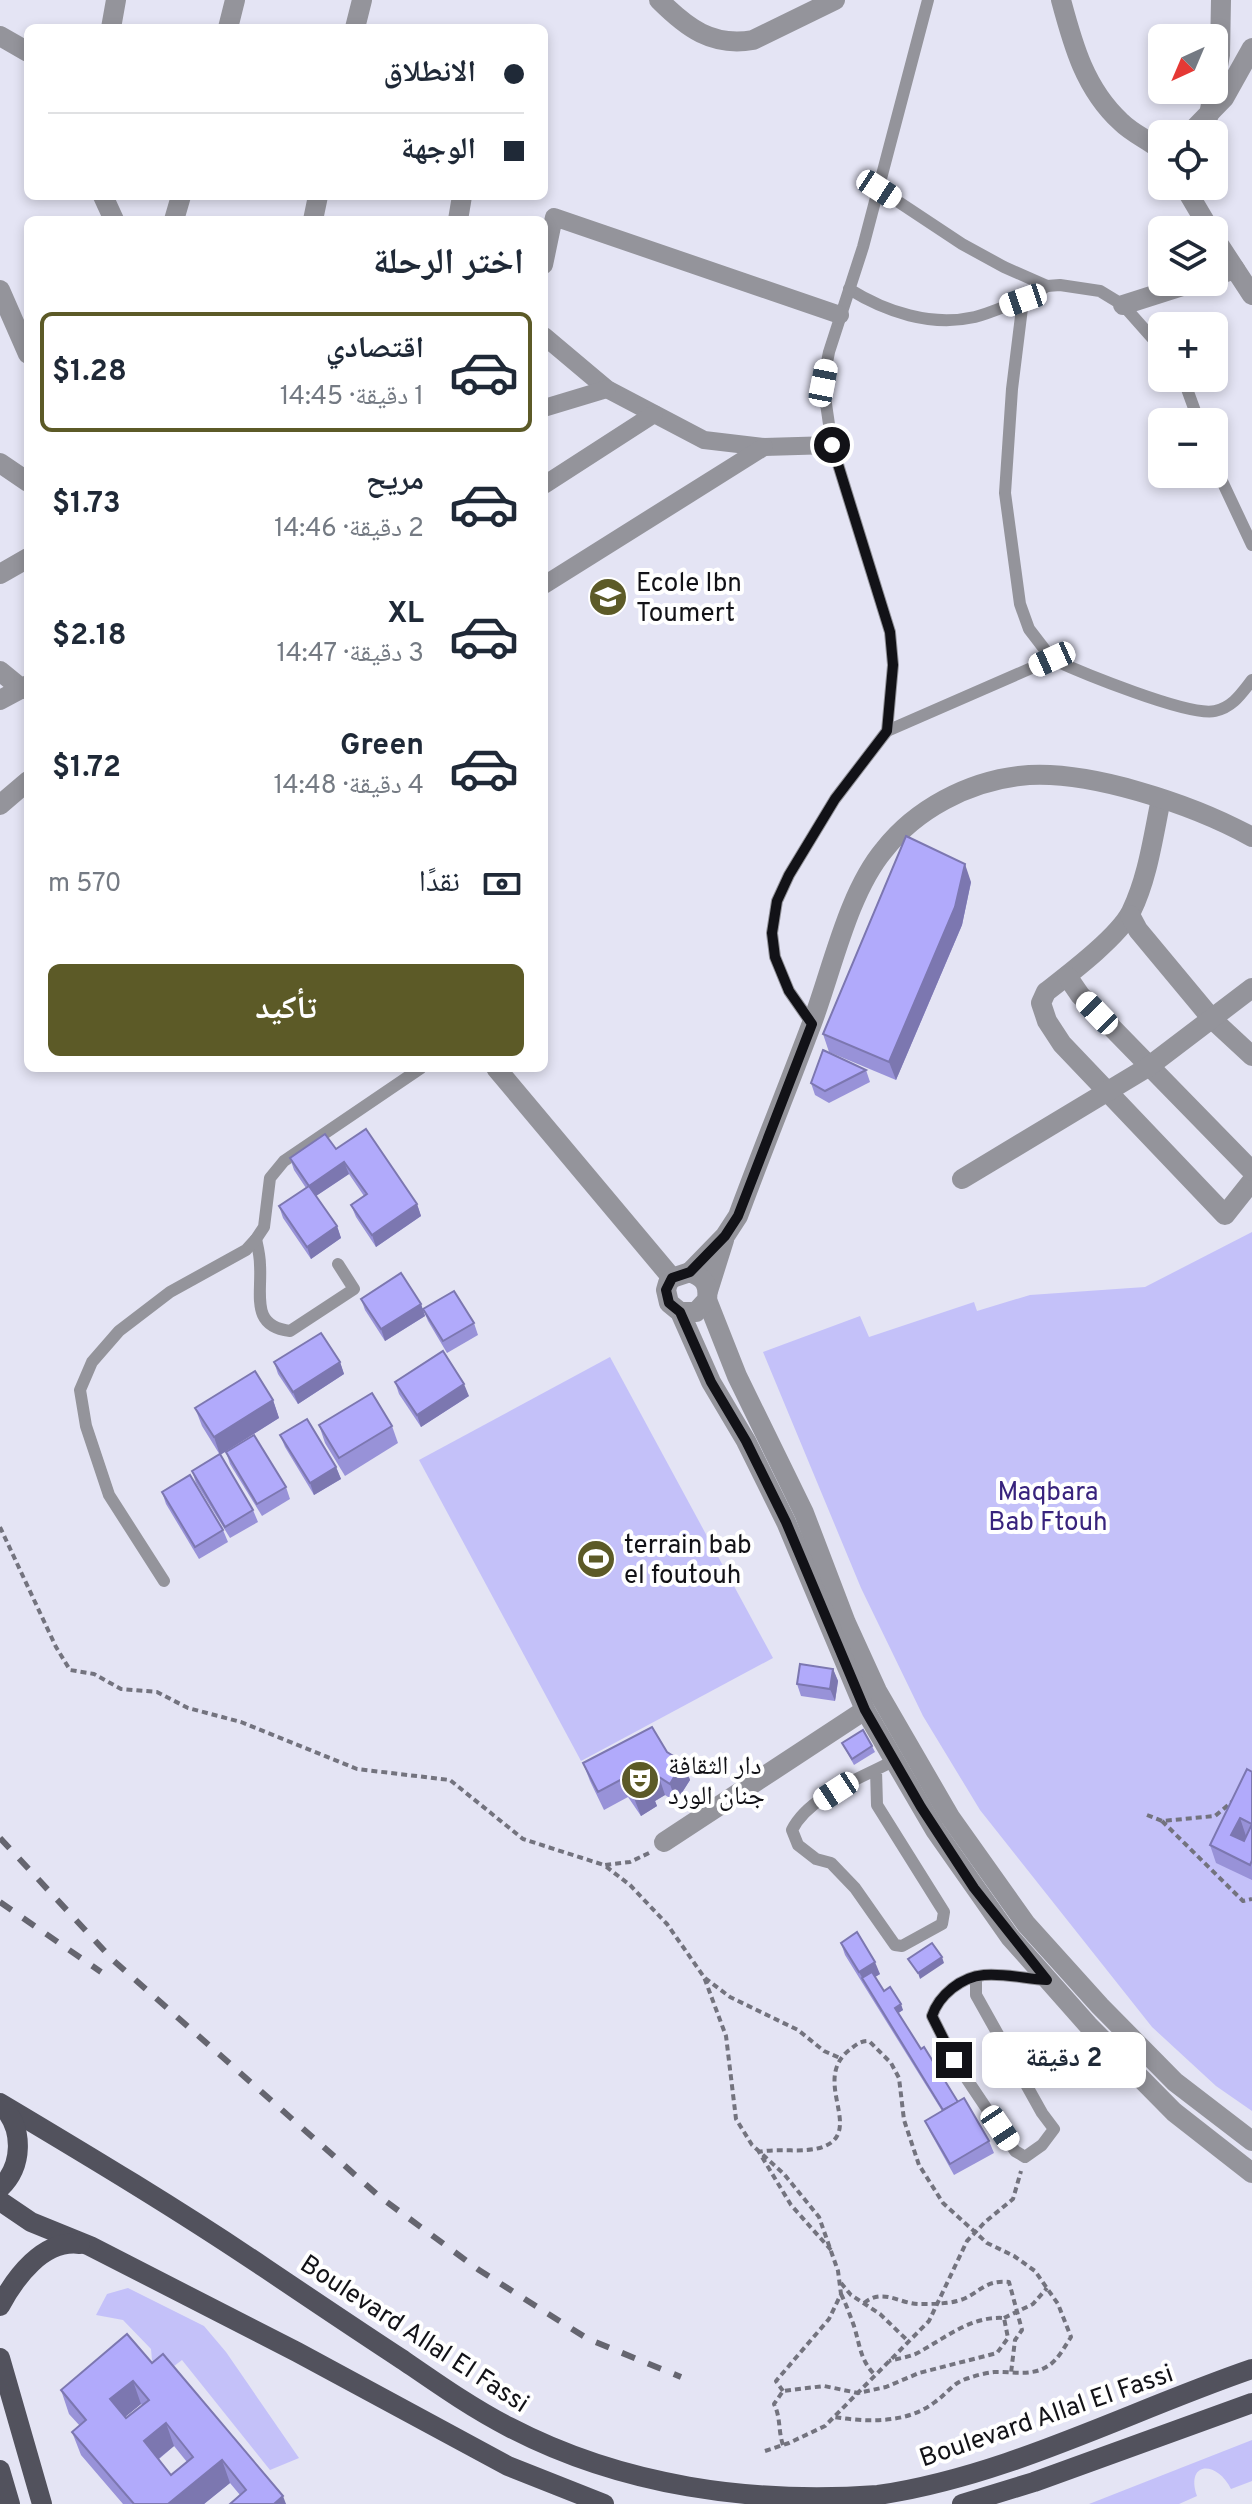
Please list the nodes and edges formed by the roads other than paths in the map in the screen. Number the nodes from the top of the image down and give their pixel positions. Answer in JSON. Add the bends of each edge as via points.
{"nodes":[{"id":1,"x":116,"y":0,"type":"edge"},
{"id":2,"x":235,"y":0,"type":"edge"},
{"id":3,"x":362,"y":0,"type":"edge"},
{"id":4,"x":659,"y":0,"type":"edge"},
{"id":5,"x":835,"y":0,"type":"edge"},
{"id":6,"x":928,"y":0,"type":"edge"},
{"id":7,"x":1061,"y":0,"type":"edge"},
{"id":8,"x":1221,"y":0,"type":"edge"},
{"id":9,"x":112,"y":24,"type":"edge"},
{"id":10,"x":229,"y":24,"type":"edge"},
{"id":11,"x":356,"y":24,"type":"edge"},
{"id":12,"x":0,"y":36,"type":"edge"},
{"id":13,"x":1252,"y":48,"type":"edge"},
{"id":14,"x":24,"y":50,"type":"edge"},
{"id":15,"x":1209,"y":115,"type":"junction"},
{"id":16,"x":1204,"y":120,"type":"edge"},
{"id":17,"x":1148,"y":141,"type":"edge"},
{"id":18,"x":879,"y":189,"type":"junction"},
{"id":19,"x":548,"y":246,"type":"edge"},
{"id":20,"x":1228,"y":258,"type":"edge"},
{"id":21,"x":1235,"y":269,"type":"junction"},
{"id":22,"x":1228,"y":271,"type":"edge"},
{"id":23,"x":1047,"y":286,"type":"junction"},
{"id":24,"x":849,"y":289,"type":"junction"},
{"id":25,"x":0,"y":290,"type":"edge"},
{"id":26,"x":1252,"y":295,"type":"edge"},
{"id":27,"x":1151,"y":296,"type":"edge"},
{"id":28,"x":1023,"y":300,"type":"junction"},
{"id":29,"x":1123,"y":305,"type":"junction"},
{"id":30,"x":840,"y":315,"type":"junction"},
{"id":31,"x":1148,"y":333,"type":"edge"},
{"id":32,"x":548,"y":339,"type":"edge"},
{"id":33,"x":24,"y":345,"type":"edge"},
{"id":34,"x":607,"y":389,"type":"junction"},
{"id":35,"x":548,"y":407,"type":"edge"},
{"id":36,"x":654,"y":414,"type":"junction"},
{"id":37,"x":832,"y":445,"type":"junction"},
{"id":38,"x":764,"y":447,"type":"junction"},
{"id":39,"x":0,"y":463,"type":"edge"},
{"id":40,"x":24,"y":479,"type":"edge"},
{"id":41,"x":548,"y":482,"type":"edge"},
{"id":42,"x":1225,"y":488,"type":"edge"},
{"id":43,"x":1252,"y":545,"type":"edge"},
{"id":44,"x":24,"y":560,"type":"edge"},
{"id":45,"x":0,"y":574,"type":"edge"},
{"id":46,"x":548,"y":582,"type":"edge"},
{"id":47,"x":1052,"y":659,"type":"junction"},
{"id":48,"x":0,"y":671,"type":"edge"},
{"id":49,"x":1252,"y":680,"type":"edge"},
{"id":50,"x":24,"y":686,"type":"edge"},
{"id":51,"x":24,"y":688,"type":"edge"},
{"id":52,"x":0,"y":700,"type":"edge"},
{"id":53,"x":887,"y":731,"type":"junction"},
{"id":54,"x":24,"y":784,"type":"edge"},
{"id":55,"x":1161,"y":799,"type":"junction"},
{"id":56,"x":0,"y":805,"type":"edge"},
{"id":57,"x":1252,"y":837,"type":"edge"},
{"id":58,"x":1130,"y":915,"type":"junction"},
{"id":59,"x":1067,"y":976,"type":"junction"},
{"id":60,"x":1252,"y":988,"type":"edge"},
{"id":61,"x":1212,"y":1019,"type":"junction"},
{"id":62,"x":812,"y":1024,"type":"junction"},
{"id":63,"x":1252,"y":1056,"type":"edge"},
{"id":64,"x":1148,"y":1067,"type":"junction"},
{"id":65,"x":415,"y":1072,"type":"edge"},
{"id":66,"x":500,"y":1072,"type":"edge"},
{"id":67,"x":1108,"y":1092,"type":"junction"},
{"id":68,"x":1252,"y":1171,"type":"edge"},
{"id":69,"x":962,"y":1179,"type":"dead end"},
{"id":70,"x":1252,"y":1181,"type":"edge"},
{"id":71,"x":725,"y":1236,"type":"junction"},
{"id":72,"x":256,"y":1239,"type":"junction"},
{"id":73,"x":338,"y":1264,"type":"dead end"},
{"id":74,"x":681,"y":1275,"type":"junction"},
{"id":75,"x":708,"y":1296,"type":"junction"},
{"id":76,"x":680,"y":1312,"type":"junction"},
{"id":77,"x":164,"y":1581,"type":"dead end"},
{"id":78,"x":865,"y":1710,"type":"junction"},
{"id":79,"x":893,"y":1761,"type":"junction"},
{"id":80,"x":664,"y":1842,"type":"road end"},
{"id":81,"x":1018,"y":1930,"type":"junction"},
{"id":82,"x":976,"y":1977,"type":"junction"},
{"id":83,"x":1047,"y":1980,"type":"junction"},
{"id":84,"x":0,"y":2104,"type":"edge"},
{"id":85,"x":1252,"y":2141,"type":"edge"},
{"id":86,"x":1252,"y":2173,"type":"edge"},
{"id":87,"x":0,"y":2188,"type":"edge"},
{"id":88,"x":0,"y":2201,"type":"edge"},
{"id":89,"x":90,"y":2246,"type":"junction"},
{"id":90,"x":0,"y":2306,"type":"edge"},
{"id":91,"x":0,"y":2358,"type":"edge"},
{"id":92,"x":1252,"y":2369,"type":"edge"},
{"id":93,"x":1252,"y":2403,"type":"edge"},
{"id":94,"x":0,"y":2470,"type":"edge"},
{"id":95,"x":10,"y":2504,"type":"edge"},
{"id":96,"x":42,"y":2504,"type":"edge"},
{"id":97,"x":604,"y":2504,"type":"edge"},
{"id":98,"x":962,"y":2504,"type":"edge"}],
"edges":[{"from":1,"to":9,"type":"street"},
{"from":2,"to":10,"type":"street"},
{"from":3,"to":11,"type":"street"},
{"from":4,"to":5,"type":"street","via":[[691,29],[739,43]]},
{"from":6,"to":18,"type":"lane"},
{"from":7,"to":17,"type":"street","via":[[1080,64],[1095,90],[1123,124]]},
{"from":8,"to":15,"type":"street","via":[[1220,55]]},
{"from":12,"to":14,"type":"street"},
{"from":13,"to":15,"type":"street","via":[[1237,79]]},
{"from":15,"to":16,"type":"street"},
{"from":18,"to":23,"type":"lane","via":[[962,244]]},
{"from":18,"to":24,"type":"lane"},
{"from":19,"to":30,"type":"street","via":[[554,217]]},
{"from":20,"to":21,"type":"street"},
{"from":21,"to":22,"type":"street"},
{"from":21,"to":26,"type":"street"},
{"from":23,"to":28,"type":"lane"},
{"from":23,"to":29,"type":"lane","via":[[1100,291]]},
{"from":24,"to":28,"type":"lane","via":[[888,310],[947,320]]},
{"from":24,"to":30,"type":"lane"},
{"from":25,"to":33,"type":"street"},
{"from":27,"to":29,"type":"street"},
{"from":28,"to":47,"type":"lane","via":[[1005,493],[1020,604],[1029,629]]},
{"from":29,"to":31,"type":"lane"},
{"from":30,"to":37,"type":"lane","via":[[823,383]]},
{"from":32,"to":34,"type":"street"},
{"from":34,"to":35,"type":"street"},
{"from":34,"to":36,"type":"street"},
{"from":36,"to":38,"type":"street","via":[[704,440]]},
{"from":36,"to":41,"type":"street"},
{"from":37,"to":38,"type":"street"},
{"from":37,"to":53,"type":"lane","via":[[890,632]]},
{"from":38,"to":46,"type":"street"},
{"from":39,"to":40,"type":"street"},
{"from":42,"to":43,"type":"lane"},
{"from":44,"to":45,"type":"street"},
{"from":47,"to":49,"type":"lane","via":[[1189,711],[1231,706]]},
{"from":47,"to":53,"type":"lane"},
{"from":48,"to":50,"type":"street"},
{"from":51,"to":52,"type":"street"},
{"from":53,"to":62,"type":"lane","via":[[835,799],[777,901],[775,957],[789,991]]},
{"from":54,"to":56,"type":"street"},
{"from":55,"to":57,"type":"street"},
{"from":55,"to":58,"type":"street","via":[[1147,870]]},
{"from":55,"to":62,"type":"street","via":[[1076,779],[1023,776],[966,790],[918,816],[867,876]]},
{"from":58,"to":59,"type":"street"},
{"from":58,"to":61,"type":"street"},
{"from":59,"to":64,"type":"street"},
{"from":59,"to":67,"type":"street","via":[[1046,992],[1041,1003],[1047,1021]]},
{"from":60,"to":61,"type":"street"},
{"from":61,"to":63,"type":"street"},
{"from":61,"to":64,"type":"street"},
{"from":62,"to":71,"type":"street","via":[[738,1216]]},
{"from":64,"to":67,"type":"street"},
{"from":64,"to":68,"type":"street"},
{"from":65,"to":72,"type":"lane","via":[[284,1161],[270,1178],[264,1227]]},
{"from":66,"to":74,"type":"street"},
{"from":67,"to":69,"type":"street"},
{"from":67,"to":70,"type":"street","via":[[1225,1215]]},
{"from":71,"to":74,"type":"street"},
{"from":71,"to":75,"type":"street"},
{"from":72,"to":73,"type":"lane","via":[[259,1305],[275,1329],[290,1331],[354,1289]]},
{"from":72,"to":77,"type":"lane","via":[[119,1331],[92,1362],[80,1390],[109,1495]]},
{"from":74,"to":75,"type":"street","via":[[703,1278]]},
{"from":74,"to":76,"type":"street","via":[[666,1290],[669,1303]]},
{"from":75,"to":76,"type":"street","via":[[696,1312]]},
{"from":75,"to":79,"type":"street","via":[[737,1376],[804,1513],[877,1691]]},
{"from":76,"to":78,"type":"street","via":[[786,1522]]},
{"from":78,"to":79,"type":"street"},
{"from":78,"to":80,"type":"street"},
{"from":79,"to":79,"type":"lane","via":[[877,1805],[944,1912],[942,1924],[902,1946],[895,1945],[831,1863],[798,1845],[792,1830],[799,1815]]},
{"from":79,"to":81,"type":"street","via":[[950,1817]]},
{"from":81,"to":83,"type":"street"},
{"from":81,"to":85,"type":"street","via":[[1175,2082]]},
{"from":82,"to":82,"type":"lane","via":[[937,2000],[932,2016],[954,2060],[1015,2151],[1025,2157],[1054,2129],[976,1995]]},
{"from":82,"to":83,"type":"lane"},
{"from":83,"to":86,"type":"street","via":[[1174,2112]]},
{"from":84,"to":87,"type":"main road","via":[[15,2126],[18,2157]]},
{"from":84,"to":92,"type":"main road","name":"Boulevard Allal El Fassi","via":[[218,2236],[476,2409],[568,2454],[669,2487],[761,2499],[901,2491],[991,2467]]},
{"from":88,"to":89,"type":"main road","via":[[31,2222]]},
{"from":89,"to":90,"type":"main road","via":[[69,2242],[42,2254],[17,2278]]},
{"from":89,"to":97,"type":"main road","via":[[508,2466]]},
{"from":91,"to":96,"type":"main road"},
{"from":93,"to":98,"type":"main road"},
{"from":94,"to":95,"type":"main road"}]}
